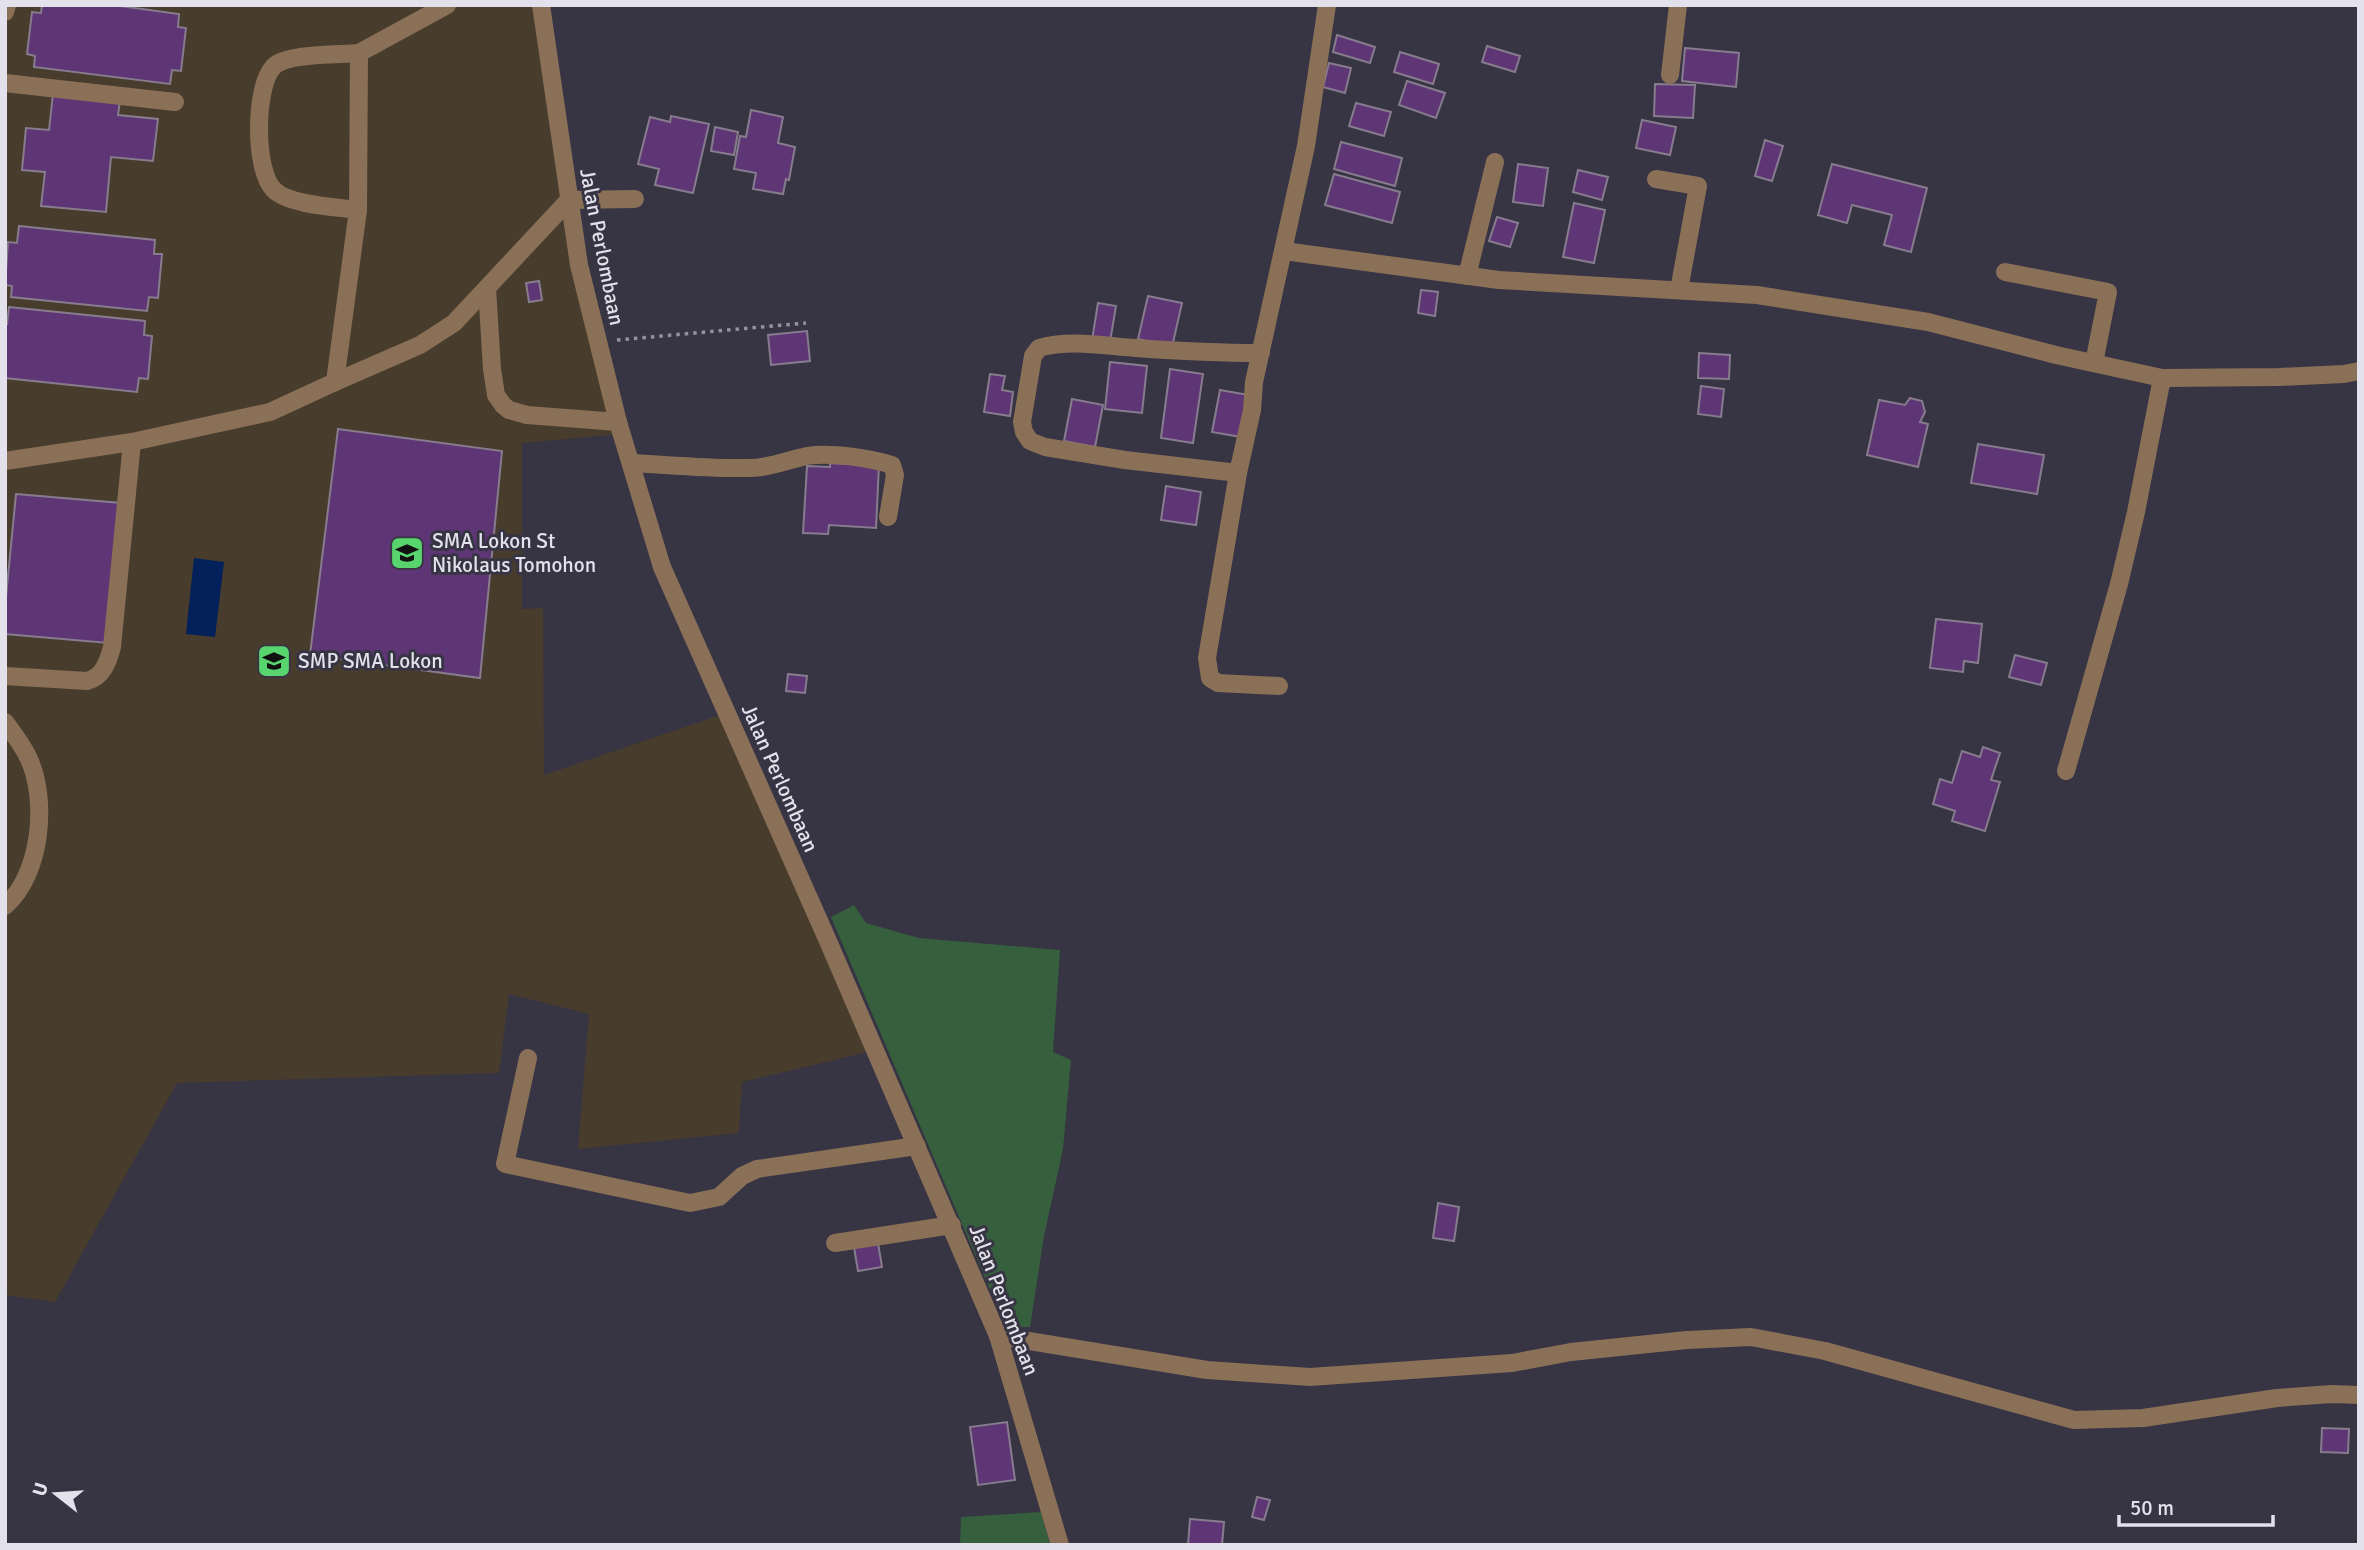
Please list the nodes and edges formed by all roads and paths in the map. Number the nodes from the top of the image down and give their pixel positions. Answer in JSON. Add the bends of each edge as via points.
{"nodes":[{"id":1,"x":7,"y":5,"type":"edge"},
{"id":2,"x":447,"y":5,"type":"edge"},
{"id":3,"x":541,"y":5,"type":"edge"},
{"id":4,"x":1327,"y":5,"type":"edge"},
{"id":5,"x":1678,"y":5,"type":"edge"},
{"id":6,"x":5,"y":12,"type":"edge"},
{"id":7,"x":359,"y":53,"type":"junction"},
{"id":8,"x":1670,"y":75,"type":"dead end"},
{"id":9,"x":5,"y":83,"type":"edge"},
{"id":10,"x":175,"y":102,"type":"dead end"},
{"id":11,"x":1495,"y":162,"type":"dead end"},
{"id":12,"x":1656,"y":178,"type":"dead end"},
{"id":13,"x":635,"y":199,"type":"dead end"},
{"id":14,"x":569,"y":200,"type":"junction"},
{"id":15,"x":358,"y":210,"type":"junction"},
{"id":16,"x":1284,"y":251,"type":"junction"},
{"id":17,"x":2005,"y":272,"type":"dead end"},
{"id":18,"x":1467,"y":276,"type":"junction"},
{"id":19,"x":487,"y":288,"type":"junction"},
{"id":20,"x":1679,"y":290,"type":"junction"},
{"id":21,"x":806,"y":323,"type":"dead end"},
{"id":22,"x":597,"y":342,"type":"junction"},
{"id":23,"x":1261,"y":352,"type":"junction"},
{"id":24,"x":2094,"y":363,"type":"junction"},
{"id":25,"x":2359,"y":371,"type":"edge"},
{"id":26,"x":2162,"y":378,"type":"junction"},
{"id":27,"x":335,"y":382,"type":"junction"},
{"id":28,"x":618,"y":422,"type":"junction"},
{"id":29,"x":132,"y":442,"type":"junction"},
{"id":30,"x":5,"y":461,"type":"edge"},
{"id":31,"x":631,"y":463,"type":"junction"},
{"id":32,"x":1238,"y":473,"type":"junction"},
{"id":33,"x":888,"y":517,"type":"dead end"},
{"id":34,"x":5,"y":676,"type":"edge"},
{"id":35,"x":1279,"y":687,"type":"dead end"},
{"id":36,"x":5,"y":722,"type":"edge"},
{"id":37,"x":2066,"y":771,"type":"dead end"},
{"id":38,"x":5,"y":906,"type":"edge"},
{"id":39,"x":528,"y":1058,"type":"dead end"},
{"id":40,"x":918,"y":1146,"type":"junction"},
{"id":41,"x":952,"y":1225,"type":"junction"},
{"id":42,"x":835,"y":1243,"type":"dead end"},
{"id":43,"x":998,"y":1335,"type":"junction"},
{"id":44,"x":2359,"y":1395,"type":"edge"},
{"id":45,"x":1060,"y":1545,"type":"edge"}],
"edges":[{"from":1,"to":6,"type":"street"},
{"from":2,"to":7,"type":"street"},
{"from":3,"to":14,"type":"street","name":"Jalan Perlombaan"},
{"from":4,"to":16,"type":"street","via":[[1306,146]]},
{"from":5,"to":8,"type":"street"},
{"from":7,"to":15,"type":"street"},
{"from":7,"to":15,"type":"street","via":[[289,59],[275,66],[265,80],[260,103],[264,176],[275,191],[298,201]]},
{"from":9,"to":10,"type":"street"},
{"from":11,"to":18,"type":"street"},
{"from":12,"to":20,"type":"street","via":[[1698,186]]},
{"from":13,"to":14,"type":"street"},
{"from":14,"to":19,"type":"street"},
{"from":14,"to":22,"type":"street","name":"Jalan Perlombaan"},
{"from":15,"to":27,"type":"street"},
{"from":16,"to":18,"type":"street"},
{"from":16,"to":23,"type":"street"},
{"from":17,"to":24,"type":"street","via":[[2108,292]]},
{"from":18,"to":20,"type":"street"},
{"from":19,"to":27,"type":"street","via":[[454,323],[419,345]]},
{"from":19,"to":28,"type":"street","via":[[492,369],[503,405],[527,415]]},
{"from":20,"to":24,"type":"street","via":[[1756,295],[1928,322]]},
{"from":21,"to":22,"type":"path"},
{"from":22,"to":28,"type":"street","name":"Jalan Perlombaan"},
{"from":23,"to":32,"type":"street"},
{"from":23,"to":32,"type":"street","via":[[1052,344],[1039,348],[1033,356],[1022,422],[1030,441],[1125,460]]},
{"from":24,"to":26,"type":"street"},
{"from":25,"to":26,"type":"street"},
{"from":26,"to":37,"type":"street","via":[[2119,584]]},
{"from":27,"to":29,"type":"street","via":[[270,412]]},
{"from":28,"to":31,"type":"street","name":"Jalan Perlombaan"},
{"from":29,"to":30,"type":"street"},
{"from":29,"to":34,"type":"street","via":[[107,663],[99,675],[87,681]]},
{"from":31,"to":33,"type":"street","via":[[750,468],[823,455],[882,462],[892,465],[895,475]]},
{"from":31,"to":40,"type":"street","name":"Jalan Perlombaan","via":[[662,567]]},
{"from":32,"to":35,"type":"street","via":[[1208,669],[1210,678],[1218,683]]},
{"from":36,"to":38,"type":"street","via":[[29,760],[37,788],[37,822],[28,876]]},
{"from":39,"to":40,"type":"street","via":[[505,1164],[690,1203],[719,1197],[757,1169]]},
{"from":40,"to":41,"type":"street","name":"Jalan Perlombaan"},
{"from":41,"to":42,"type":"street"},
{"from":41,"to":43,"type":"street","name":"Jalan Perlombaan"},
{"from":43,"to":44,"type":"street","via":[[1207,1370],[1310,1377],[1512,1363],[1582,1351],[1751,1337],[1825,1352],[2074,1420],[2143,1418],[2277,1398]]},
{"from":43,"to":45,"type":"street","name":"Jalan Perlombaan"}]}
